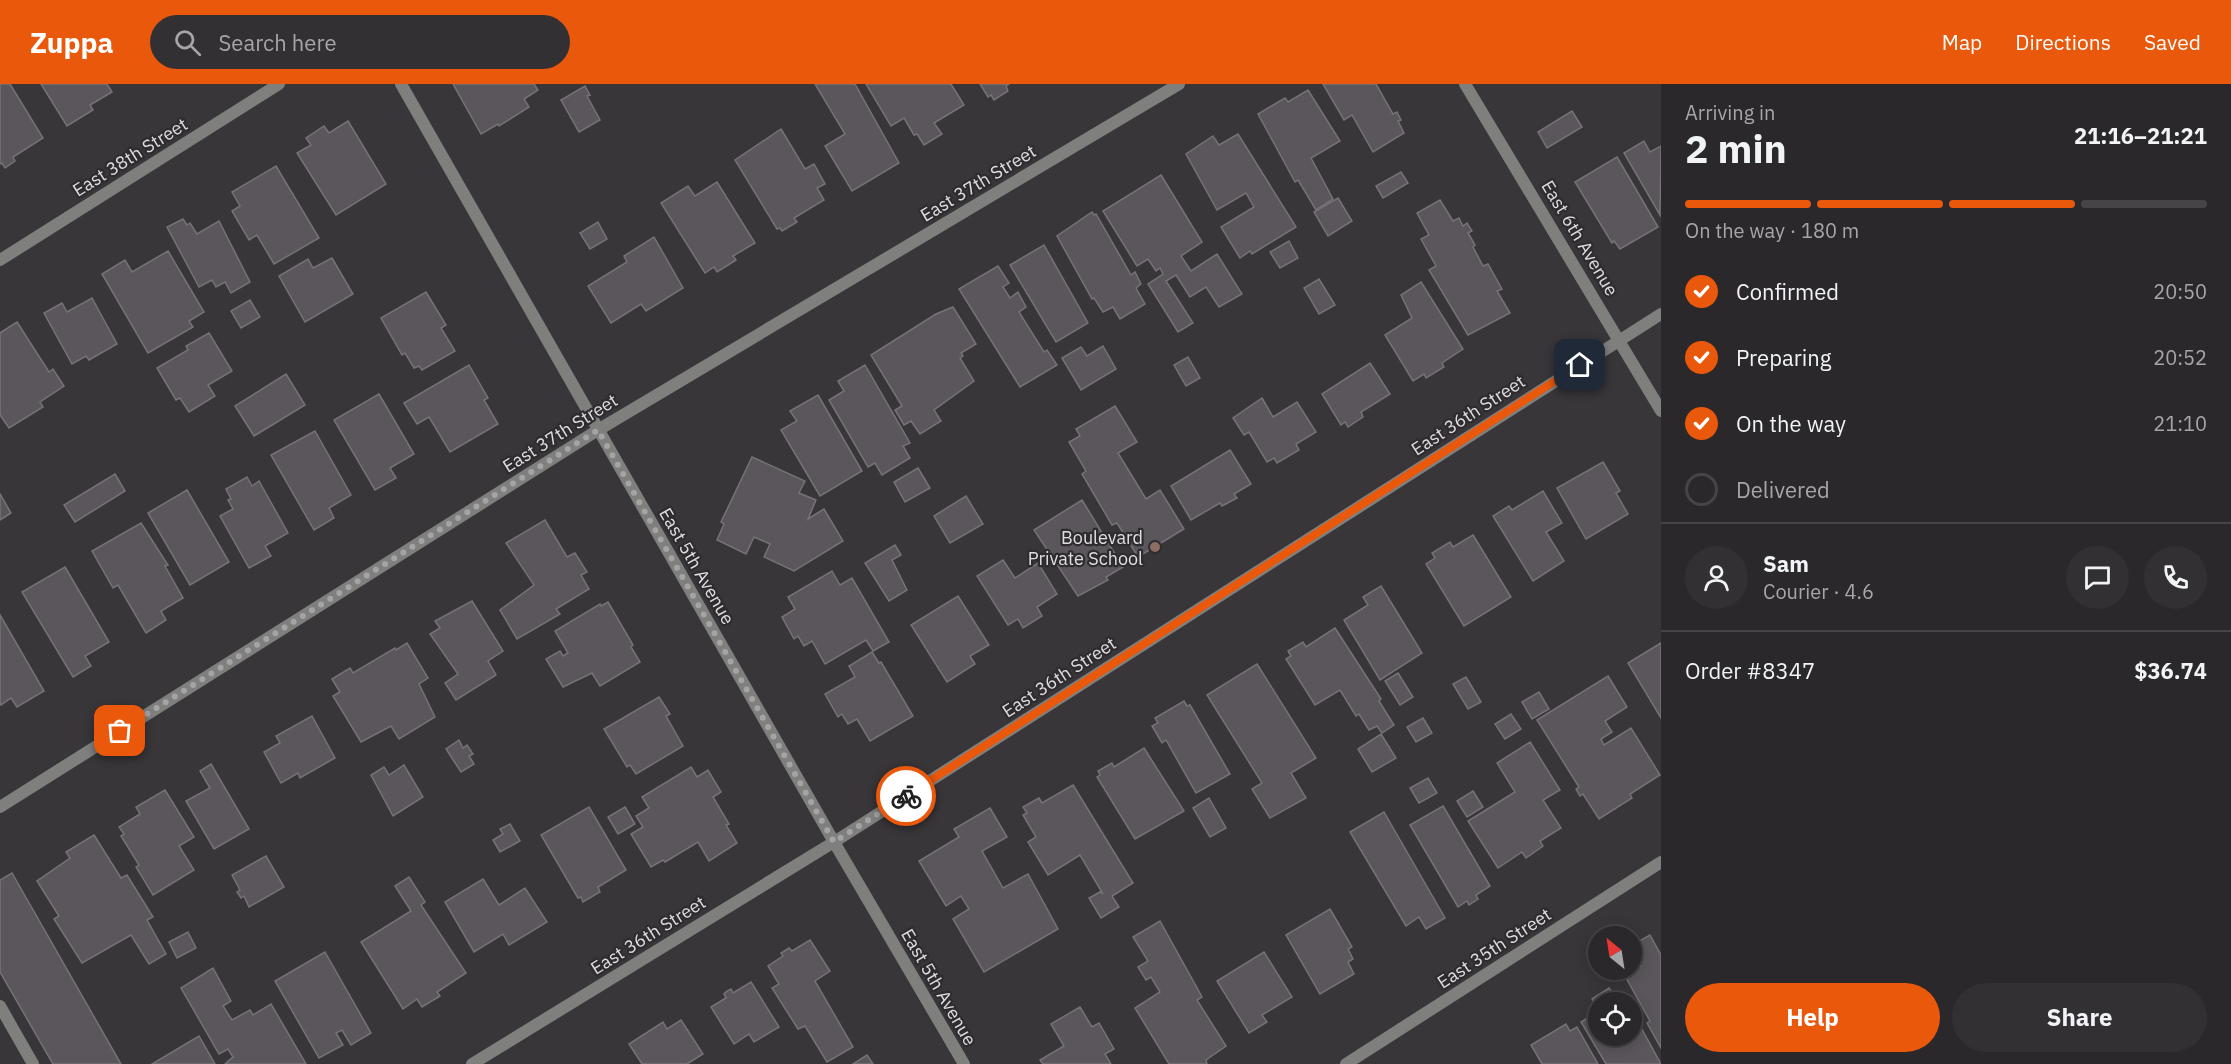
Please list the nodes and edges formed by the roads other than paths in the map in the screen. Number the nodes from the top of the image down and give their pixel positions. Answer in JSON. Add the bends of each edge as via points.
{"nodes":[{"id":1,"x":279,"y":84,"type":"edge"},
{"id":2,"x":401,"y":84,"type":"edge"},
{"id":3,"x":1179,"y":84,"type":"edge"},
{"id":4,"x":1465,"y":84,"type":"edge"},
{"id":5,"x":0,"y":260,"type":"edge"},
{"id":6,"x":1661,"y":314,"type":"edge"},
{"id":7,"x":1620,"y":339,"type":"junction"},
{"id":8,"x":1661,"y":411,"type":"edge"},
{"id":9,"x":598,"y":430,"type":"junction"},
{"id":10,"x":0,"y":807,"type":"edge"},
{"id":11,"x":834,"y":842,"type":"junction"},
{"id":12,"x":1661,"y":862,"type":"edge"},
{"id":13,"x":0,"y":1006,"type":"edge"},
{"id":14,"x":33,"y":1064,"type":"edge"},
{"id":15,"x":472,"y":1064,"type":"edge"},
{"id":16,"x":964,"y":1064,"type":"edge"},
{"id":17,"x":1346,"y":1064,"type":"edge"}],
"edges":[{"from":1,"to":5,"type":"street","name":"East 38th Street"},
{"from":2,"to":9,"type":"street","name":"East 5th Avenue"},
{"from":3,"to":9,"type":"street","name":"East 37th Street"},
{"from":4,"to":7,"type":"street","name":"East 6th Avenue"},
{"from":6,"to":7,"type":"street","name":"East 36th Street"},
{"from":7,"to":8,"type":"street","name":"East 6th Avenue"},
{"from":7,"to":11,"type":"street","name":"East 36th Street"},
{"from":9,"to":10,"type":"street","name":"East 37th Street"},
{"from":9,"to":11,"type":"street","name":"East 5th Avenue"},
{"from":11,"to":15,"type":"street","name":"East 36th Street"},
{"from":11,"to":16,"type":"street","name":"East 5th Avenue"},
{"from":12,"to":17,"type":"street","name":"East 35th Street"},
{"from":13,"to":14,"type":"street"}]}
